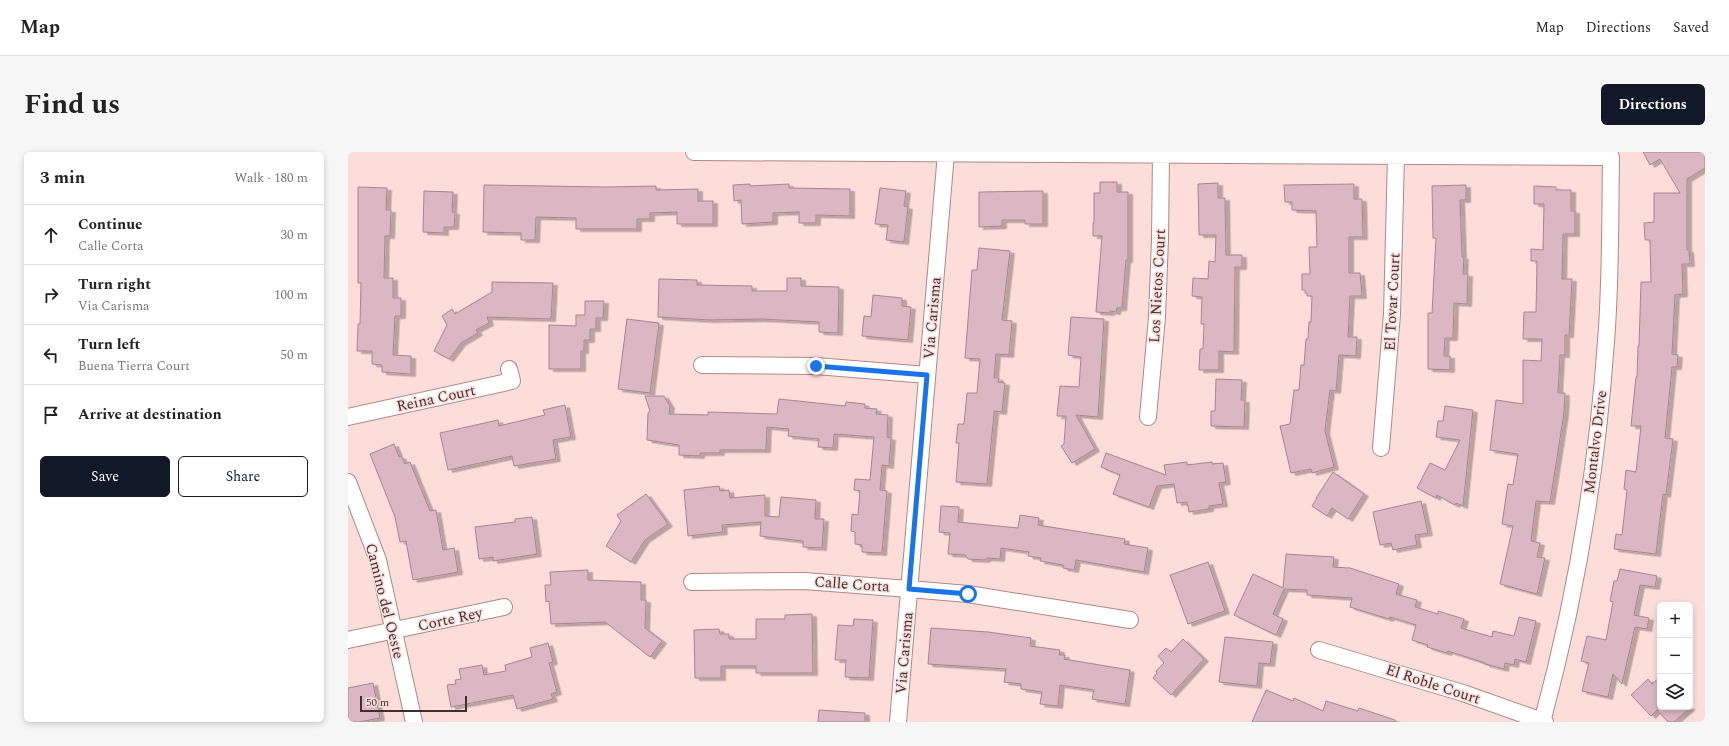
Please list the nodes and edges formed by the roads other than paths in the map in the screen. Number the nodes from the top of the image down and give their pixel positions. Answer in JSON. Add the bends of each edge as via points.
{"nodes":[{"id":1,"x":694,"y":152,"type":"edge"},
{"id":2,"x":946,"y":153,"type":"junction"},
{"id":3,"x":1161,"y":154,"type":"junction"},
{"id":4,"x":1278,"y":154,"type":"edge"},
{"id":5,"x":1396,"y":156,"type":"junction"},
{"id":6,"x":702,"y":365,"type":"dead end"},
{"id":7,"x":509,"y":369,"type":"dead end"},
{"id":8,"x":927,"y":375,"type":"junction"},
{"id":9,"x":348,"y":417,"type":"edge"},
{"id":10,"x":1148,"y":417,"type":"dead end"},
{"id":11,"x":1381,"y":448,"type":"dead end"},
{"id":12,"x":348,"y":482,"type":"edge"},
{"id":13,"x":692,"y":582,"type":"dead end"},
{"id":14,"x":909,"y":589,"type":"junction"},
{"id":15,"x":504,"y":607,"type":"dead end"},
{"id":16,"x":1130,"y":620,"type":"dead end"},
{"id":17,"x":394,"y":631,"type":"junction"},
{"id":18,"x":348,"y":640,"type":"edge"},
{"id":19,"x":1319,"y":650,"type":"dead end"},
{"id":20,"x":414,"y":722,"type":"edge"},
{"id":21,"x":898,"y":722,"type":"edge"},
{"id":22,"x":1543,"y":722,"type":"edge"}],
"edges":[{"from":1,"to":2,"type":"street"},
{"from":2,"to":3,"type":"street"},
{"from":2,"to":8,"type":"street","name":"Via Carisma"},
{"from":3,"to":4,"type":"street"},
{"from":3,"to":10,"type":"street","name":"Los Nietos Court","via":[[1157,317]]},
{"from":4,"to":5,"type":"street"},
{"from":5,"to":11,"type":"street","name":"El Tovar Court","via":[[1392,314]]},
{"from":5,"to":22,"type":"street","name":"Montalvo Drive","via":[[1611,157],[1606,340],[1593,474],[1580,557]]},
{"from":6,"to":8,"type":"street","via":[[816,366]]},
{"from":7,"to":9,"type":"street","name":"Reina Court","via":[[512,381]]},
{"from":8,"to":14,"type":"street","name":"Via Carisma"},
{"from":12,"to":17,"type":"street","name":"Camino del Oeste","via":[[378,560]]},
{"from":13,"to":14,"type":"street","name":"Calle Corta","via":[[804,581]]},
{"from":14,"to":16,"type":"street","name":"Calle Corta","via":[[968,594]]},
{"from":14,"to":21,"type":"street","name":"Via Carisma"},
{"from":15,"to":17,"type":"street","name":"Corte Rey"},
{"from":17,"to":18,"type":"street","name":"Corte Rey"},
{"from":17,"to":20,"type":"street","name":"Camino del Oeste"},
{"from":19,"to":22,"type":"street","name":"El Roble Court","via":[[1455,691]]}]}
